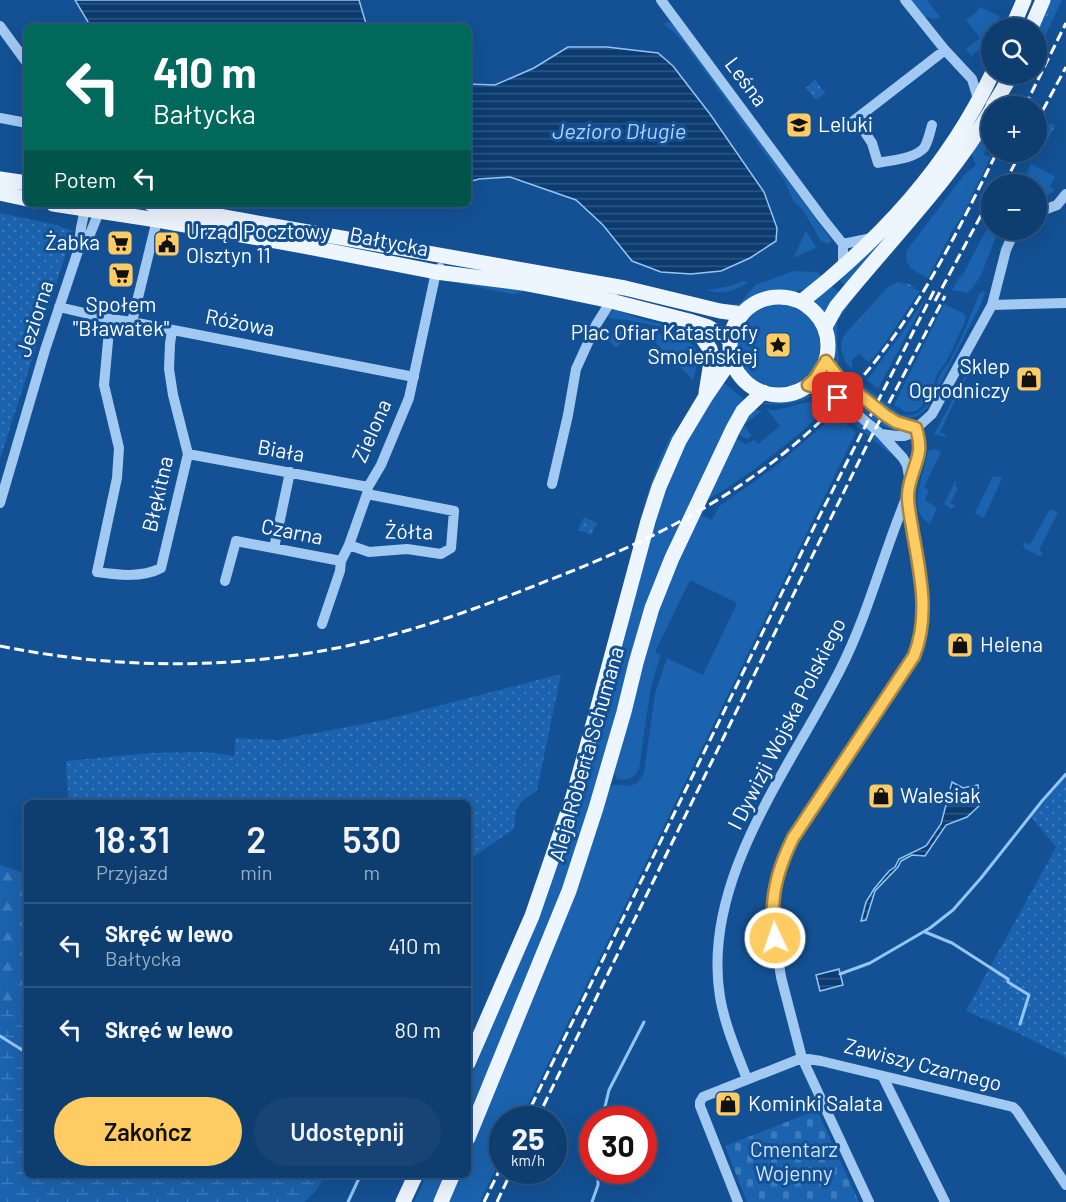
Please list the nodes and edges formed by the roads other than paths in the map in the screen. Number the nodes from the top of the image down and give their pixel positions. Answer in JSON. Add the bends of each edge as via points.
{"nodes":[{"id":1,"x":661,"y":0,"type":"edge"},
{"id":2,"x":905,"y":0,"type":"edge"},
{"id":3,"x":1024,"y":0,"type":"edge"},
{"id":4,"x":1043,"y":0,"type":"edge"},
{"id":5,"x":1016,"y":18,"type":"edge"},
{"id":6,"x":1035,"y":18,"type":"edge"},
{"id":7,"x":0,"y":26,"type":"edge"},
{"id":8,"x":945,"y":50,"type":"junction"},
{"id":9,"x":24,"y":59,"type":"edge"},
{"id":10,"x":981,"y":76,"type":"edge"},
{"id":11,"x":972,"y":79,"type":"junction"},
{"id":12,"x":982,"y":96,"type":"edge"},
{"id":13,"x":981,"y":113,"type":"edge"},
{"id":14,"x":0,"y":118,"type":"edge"},
{"id":15,"x":981,"y":119,"type":"edge"},
{"id":16,"x":24,"y":122,"type":"edge"},
{"id":17,"x":933,"y":125,"type":"dead end"},
{"id":18,"x":0,"y":179,"type":"edge"},
{"id":19,"x":24,"y":183,"type":"edge"},
{"id":20,"x":0,"y":193,"type":"edge"},
{"id":21,"x":1066,"y":194,"type":"edge"},
{"id":22,"x":24,"y":198,"type":"edge"},
{"id":23,"x":93,"y":207,"type":"edge"},
{"id":24,"x":168,"y":207,"type":"edge"},
{"id":25,"x":1047,"y":209,"type":"edge"},
{"id":26,"x":157,"y":220,"type":"junction"},
{"id":27,"x":874,"y":238,"type":"junction"},
{"id":28,"x":1010,"y":240,"type":"edge"},
{"id":29,"x":843,"y":244,"type":"junction"},
{"id":30,"x":455,"y":259,"type":"junction"},
{"id":31,"x":843,"y":265,"type":"junction"},
{"id":32,"x":436,"y":272,"type":"junction"},
{"id":33,"x":625,"y":288,"type":"junction"},
{"id":34,"x":611,"y":301,"type":"junction"},
{"id":35,"x":801,"y":302,"type":"junction"},
{"id":36,"x":1066,"y":303,"type":"edge"},
{"id":37,"x":992,"y":305,"type":"junction"},
{"id":38,"x":59,"y":307,"type":"junction"},
{"id":39,"x":742,"y":314,"type":"junction"},
{"id":40,"x":110,"y":319,"type":"junction"},
{"id":41,"x":689,"y":321,"type":"junction"},
{"id":42,"x":132,"y":322,"type":"junction"},
{"id":43,"x":825,"y":327,"type":"junction"},
{"id":44,"x":172,"y":330,"type":"junction"},
{"id":45,"x":731,"y":340,"type":"junction"},
{"id":46,"x":732,"y":358,"type":"junction"},
{"id":47,"x":826,"y":361,"type":"junction"},
{"id":48,"x":414,"y":377,"type":"junction"},
{"id":49,"x":808,"y":385,"type":"junction"},
{"id":50,"x":763,"y":392,"type":"junction"},
{"id":51,"x":706,"y":396,"type":"junction"},
{"id":52,"x":916,"y":428,"type":"junction"},
{"id":53,"x":881,"y":434,"type":"junction"},
{"id":54,"x":188,"y":454,"type":"junction"},
{"id":55,"x":290,"y":472,"type":"junction"},
{"id":56,"x":910,"y":480,"type":"junction"},
{"id":57,"x":552,"y":484,"type":"dead end"},
{"id":58,"x":367,"y":490,"type":"junction"},
{"id":59,"x":908,"y":493,"type":"junction"},
{"id":60,"x":0,"y":503,"type":"edge"},
{"id":61,"x":349,"y":545,"type":"junction"},
{"id":62,"x":274,"y":548,"type":"junction"},
{"id":63,"x":341,"y":561,"type":"junction"},
{"id":64,"x":225,"y":581,"type":"dead end"},
{"id":65,"x":322,"y":624,"type":"dead end"},
{"id":66,"x":471,"y":1056,"type":"edge"},
{"id":67,"x":802,"y":1058,"type":"junction"},
{"id":68,"x":883,"y":1077,"type":"junction"},
{"id":69,"x":747,"y":1079,"type":"junction"},
{"id":70,"x":471,"y":1131,"type":"edge"},
{"id":71,"x":414,"y":1178,"type":"edge"},
{"id":72,"x":451,"y":1178,"type":"edge"},
{"id":73,"x":1066,"y":1185,"type":"edge"},
{"id":74,"x":403,"y":1202,"type":"edge"},
{"id":75,"x":441,"y":1202,"type":"edge"},
{"id":76,"x":738,"y":1202,"type":"edge"},
{"id":77,"x":869,"y":1202,"type":"edge"},
{"id":78,"x":945,"y":1202,"type":"edge"}],
"edges":[{"from":1,"to":29,"type":"street","name":"Leśna"},
{"from":2,"to":8,"type":"street"},
{"from":3,"to":5,"type":"main road"},
{"from":4,"to":6,"type":"main road"},
{"from":7,"to":9,"type":"street"},
{"from":8,"to":11,"type":"street"},
{"from":8,"to":17,"type":"street","via":[[854,120],[872,143],[878,163],[920,151]]},
{"from":10,"to":11,"type":"street"},
{"from":11,"to":12,"type":"street"},
{"from":13,"to":27,"type":"main road"},
{"from":14,"to":16,"type":"street"},
{"from":15,"to":43,"type":"main road","via":[[960,158],[841,301]]},
{"from":18,"to":19,"type":"main road"},
{"from":20,"to":22,"type":"main road"},
{"from":21,"to":25,"type":"street","via":[[1057,205]]},
{"from":23,"to":26,"type":"main road","name":"Bałtycka"},
{"from":23,"to":38,"type":"street","name":"Jeziorna"},
{"from":24,"to":30,"type":"main road","name":"Bałtycka"},
{"from":26,"to":32,"type":"main road","name":"Bałtycka"},
{"from":26,"to":42,"type":"street"},
{"from":27,"to":29,"type":"street"},
{"from":27,"to":31,"type":"main road"},
{"from":28,"to":37,"type":"street"},
{"from":29,"to":31,"type":"street"},
{"from":30,"to":32,"type":"street"},
{"from":30,"to":33,"type":"main road","name":"Bałtycka"},
{"from":31,"to":35,"type":"main road"},
{"from":32,"to":34,"type":"main road","name":"Bałtycka"},
{"from":32,"to":48,"type":"street","name":"Zielona"},
{"from":33,"to":34,"type":"street"},
{"from":33,"to":39,"type":"main road","name":"Bałtycka"},
{"from":34,"to":41,"type":"main road","name":"Bałtycka"},
{"from":34,"to":57,"type":"street","via":[[576,369]]},
{"from":35,"to":39,"type":"main road","via":[[776,297],[752,305]]},
{"from":35,"to":43,"type":"main road","via":[[815,312]]},
{"from":36,"to":37,"type":"street"},
{"from":37,"to":52,"type":"street","via":[[938,405]]},
{"from":38,"to":40,"type":"street","name":"Różowa"},
{"from":38,"to":60,"type":"street","name":"Jeziorna"},
{"from":39,"to":45,"type":"main road"},
{"from":40,"to":42,"type":"street","name":"Różowa"},
{"from":40,"to":54,"type":"street","name":"Błękitna","via":[[105,385],[119,448],[117,478],[97,572],[150,573],[161,568]]},
{"from":41,"to":45,"type":"main road","name":"Bałtycka"},
{"from":41,"to":51,"type":"main road","via":[[712,356]]},
{"from":42,"to":44,"type":"street","name":"Różowa"},
{"from":43,"to":47,"type":"main road"},
{"from":44,"to":48,"type":"street","name":"Różowa"},
{"from":44,"to":54,"type":"street","name":"Błękitna","via":[[169,369]]},
{"from":45,"to":46,"type":"main road"},
{"from":46,"to":50,"type":"main road","via":[[743,379]]},
{"from":46,"to":51,"type":"main road","name":"Aleja Roberta Schumana"},
{"from":47,"to":49,"type":"main road"},
{"from":47,"to":52,"type":"street","via":[[840,379],[885,415]]},
{"from":48,"to":58,"type":"street","name":"Zielona","via":[[381,465]]},
{"from":49,"to":50,"type":"main road","via":[[794,392]]},
{"from":49,"to":53,"type":"street","via":[[834,394]]},
{"from":50,"to":70,"type":"main road","name":"Aleja Roberta Schumana","via":[[743,411],[733,429],[652,608],[568,891]]},
{"from":51,"to":66,"type":"main road","name":"Aleja Roberta Schumana","via":[[679,441],[653,503],[573,797],[532,916]]},
{"from":52,"to":53,"type":"street","via":[[904,436]]},
{"from":52,"to":56,"type":"street","via":[[919,451]]},
{"from":53,"to":56,"type":"street","via":[[903,458]]},
{"from":54,"to":55,"type":"street","name":"Biała"},
{"from":55,"to":58,"type":"street","name":"Biała"},
{"from":55,"to":62,"type":"street"},
{"from":56,"to":59,"type":"street"},
{"from":58,"to":61,"type":"street","name":"Zielona"},
{"from":58,"to":61,"type":"street","name":"Żółta","via":[[454,511],[451,548],[441,554],[407,549],[369,552]]},
{"from":59,"to":67,"type":"street","via":[[923,603],[918,645],[793,838],[777,880],[775,938]]},
{"from":59,"to":69,"type":"street","name":"I Dywizji Wojska Polskiego","via":[[858,632],[765,803],[723,914],[718,942],[720,998]]},
{"from":61,"to":63,"type":"street","name":"Zielona"},
{"from":62,"to":63,"type":"street","name":"Czarna"},
{"from":62,"to":64,"type":"street","name":"Czarna","via":[[236,541]]},
{"from":63,"to":65,"type":"street","name":"Zielona"},
{"from":67,"to":68,"type":"street","name":"Zawiszy Czarnego"},
{"from":67,"to":69,"type":"street"},
{"from":67,"to":77,"type":"street"},
{"from":68,"to":73,"type":"street","name":"Zawiszy Czarnego","via":[[1012,1107]]},
{"from":68,"to":78,"type":"street"},
{"from":69,"to":76,"type":"street","via":[[703,1097],[700,1102]]},
{"from":71,"to":74,"type":"main road"},
{"from":72,"to":75,"type":"main road"}]}
